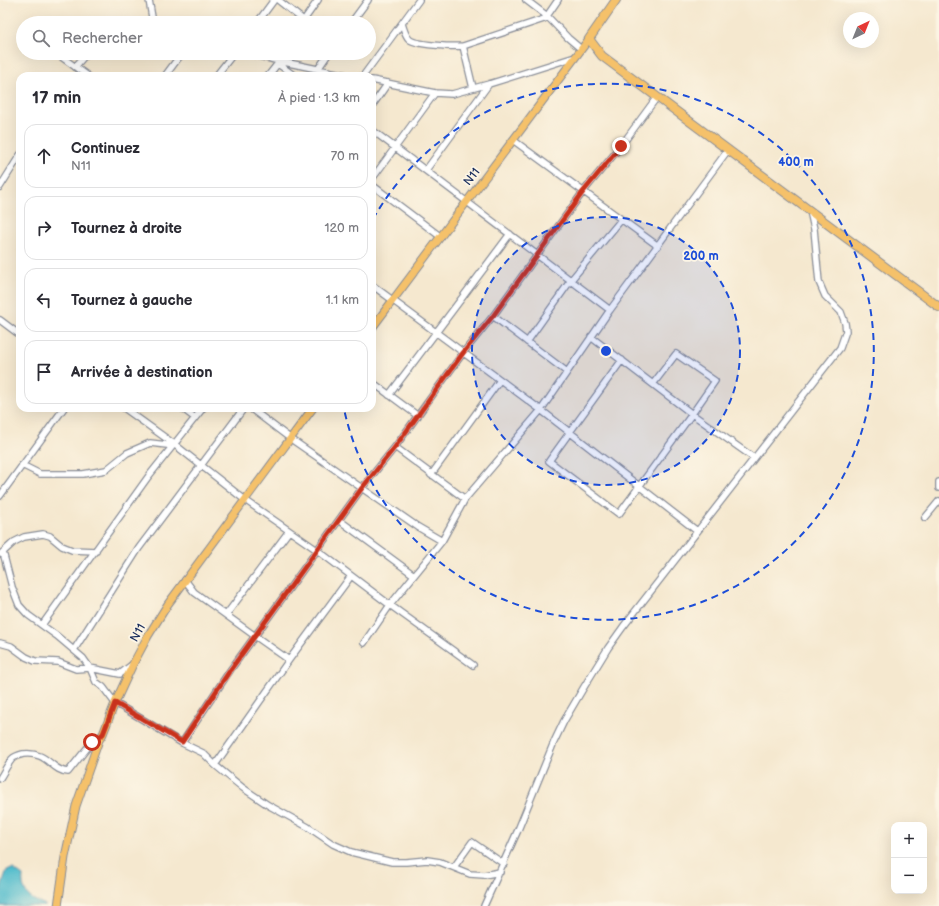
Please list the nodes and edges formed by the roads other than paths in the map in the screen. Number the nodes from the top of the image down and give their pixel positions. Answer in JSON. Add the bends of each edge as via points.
{"nodes":[{"id":1,"x":149,"y":0,"type":"edge"},
{"id":2,"x":274,"y":0,"type":"edge"},
{"id":3,"x":278,"y":0,"type":"edge"},
{"id":4,"x":318,"y":0,"type":"edge"},
{"id":5,"x":368,"y":0,"type":"edge"},
{"id":6,"x":420,"y":0,"type":"edge"},
{"id":7,"x":526,"y":0,"type":"edge"},
{"id":8,"x":558,"y":0,"type":"edge"},
{"id":9,"x":616,"y":0,"type":"edge"},
{"id":10,"x":152,"y":16,"type":"edge"},
{"id":11,"x":262,"y":16,"type":"edge"},
{"id":12,"x":299,"y":16,"type":"edge"},
{"id":13,"x":309,"y":16,"type":"edge"},
{"id":14,"x":356,"y":16,"type":"edge"},
{"id":15,"x":547,"y":16,"type":"junction"},
{"id":16,"x":402,"y":24,"type":"junction"},
{"id":17,"x":589,"y":39,"type":"junction"},
{"id":18,"x":463,"y":46,"type":"junction"},
{"id":19,"x":581,"y":49,"type":"junction"},
{"id":20,"x":575,"y":56,"type":"junction"},
{"id":21,"x":376,"y":59,"type":"edge"},
{"id":22,"x":66,"y":60,"type":"edge"},
{"id":23,"x":81,"y":60,"type":"edge"},
{"id":24,"x":177,"y":60,"type":"edge"},
{"id":25,"x":229,"y":60,"type":"edge"},
{"id":26,"x":268,"y":60,"type":"edge"},
{"id":27,"x":324,"y":60,"type":"edge"},
{"id":28,"x":375,"y":60,"type":"edge"},
{"id":29,"x":278,"y":63,"type":"junction"},
{"id":30,"x":75,"y":67,"type":"junction"},
{"id":31,"x":318,"y":69,"type":"junction"},
{"id":32,"x":82,"y":72,"type":"edge"},
{"id":33,"x":168,"y":72,"type":"edge"},
{"id":34,"x":219,"y":72,"type":"edge"},
{"id":35,"x":271,"y":72,"type":"edge"},
{"id":36,"x":290,"y":72,"type":"edge"},
{"id":37,"x":332,"y":72,"type":"edge"},
{"id":38,"x":366,"y":72,"type":"edge"},
{"id":39,"x":376,"y":81,"type":"edge"},
{"id":40,"x":388,"y":83,"type":"junction"},
{"id":41,"x":489,"y":84,"type":"junction"},
{"id":42,"x":473,"y":88,"type":"junction"},
{"id":43,"x":435,"y":93,"type":"junction"},
{"id":44,"x":657,"y":97,"type":"junction"},
{"id":45,"x":376,"y":100,"type":"edge"},
{"id":46,"x":376,"y":133,"type":"edge"},
{"id":47,"x":513,"y":140,"type":"junction"},
{"id":48,"x":395,"y":147,"type":"junction"},
{"id":49,"x":728,"y":150,"type":"junction"},
{"id":50,"x":16,"y":161,"type":"edge"},
{"id":51,"x":426,"y":170,"type":"junction"},
{"id":52,"x":376,"y":173,"type":"edge"},
{"id":53,"x":0,"y":187,"type":"edge"},
{"id":54,"x":376,"y":188,"type":"edge"},
{"id":55,"x":583,"y":192,"type":"junction"},
{"id":56,"x":466,"y":202,"type":"junction"},
{"id":57,"x":810,"y":210,"type":"junction"},
{"id":58,"x":621,"y":220,"type":"junction"},
{"id":59,"x":510,"y":234,"type":"junction"},
{"id":60,"x":441,"y":237,"type":"junction"},
{"id":61,"x":658,"y":246,"type":"junction"},
{"id":62,"x":538,"y":255,"type":"junction"},
{"id":63,"x":571,"y":280,"type":"junction"},
{"id":64,"x":376,"y":289,"type":"edge"},
{"id":65,"x":393,"y":301,"type":"junction"},
{"id":66,"x":939,"y":307,"type":"edge"},
{"id":67,"x":610,"y":310,"type":"junction"},
{"id":68,"x":493,"y":316,"type":"junction"},
{"id":69,"x":0,"y":320,"type":"edge"},
{"id":70,"x":376,"y":323,"type":"edge"},
{"id":71,"x":16,"y":332,"type":"edge"},
{"id":72,"x":436,"y":333,"type":"junction"},
{"id":73,"x":591,"y":337,"type":"junction"},
{"id":74,"x":527,"y":342,"type":"junction"},
{"id":75,"x":463,"y":353,"type":"junction"},
{"id":76,"x":622,"y":360,"type":"junction"},
{"id":77,"x":567,"y":372,"type":"junction"},
{"id":78,"x":500,"y":380,"type":"junction"},
{"id":79,"x":653,"y":384,"type":"junction"},
{"id":80,"x":376,"y":385,"type":"edge"},
{"id":81,"x":389,"y":395,"type":"junction"},
{"id":82,"x":541,"y":410,"type":"junction"},
{"id":83,"x":61,"y":412,"type":"edge"},
{"id":84,"x":129,"y":412,"type":"edge"},
{"id":85,"x":187,"y":412,"type":"edge"},
{"id":86,"x":200,"y":412,"type":"edge"},
{"id":87,"x":241,"y":412,"type":"edge"},
{"id":88,"x":255,"y":412,"type":"edge"},
{"id":89,"x":310,"y":412,"type":"edge"},
{"id":90,"x":692,"y":414,"type":"junction"},
{"id":91,"x":418,"y":416,"type":"junction"},
{"id":92,"x":195,"y":418,"type":"junction"},
{"id":93,"x":570,"y":432,"type":"junction"},
{"id":94,"x":291,"y":439,"type":"junction"},
{"id":95,"x":173,"y":446,"type":"junction"},
{"id":96,"x":395,"y":447,"type":"junction"},
{"id":97,"x":754,"y":458,"type":"junction"},
{"id":98,"x":22,"y":465,"type":"junction"},
{"id":99,"x":201,"y":466,"type":"junction"},
{"id":100,"x":431,"y":475,"type":"junction"},
{"id":101,"x":939,"y":482,"type":"edge"},
{"id":102,"x":639,"y":486,"type":"junction"},
{"id":103,"x":362,"y":488,"type":"junction"},
{"id":104,"x":939,"y":488,"type":"edge"},
{"id":105,"x":0,"y":496,"type":"edge"},
{"id":106,"x":465,"y":499,"type":"junction"},
{"id":107,"x":245,"y":500,"type":"junction"},
{"id":108,"x":939,"y":501,"type":"edge"},
{"id":109,"x":925,"y":518,"type":"dead end"},
{"id":110,"x":339,"y":520,"type":"junction"},
{"id":111,"x":289,"y":531,"type":"junction"},
{"id":112,"x":698,"y":531,"type":"junction"},
{"id":113,"x":442,"y":541,"type":"junction"},
{"id":114,"x":317,"y":550,"type":"junction"},
{"id":115,"x":96,"y":551,"type":"junction"},
{"id":116,"x":1,"y":553,"type":"edge"},
{"id":117,"x":414,"y":575,"type":"junction"},
{"id":118,"x":352,"y":576,"type":"junction"},
{"id":119,"x":185,"y":580,"type":"junction"},
{"id":120,"x":390,"y":605,"type":"junction"},
{"id":121,"x":226,"y":615,"type":"junction"},
{"id":122,"x":42,"y":625,"type":"junction"},
{"id":123,"x":255,"y":636,"type":"junction"},
{"id":124,"x":0,"y":643,"type":"edge"},
{"id":125,"x":364,"y":643,"type":"dead end"},
{"id":126,"x":74,"y":650,"type":"junction"},
{"id":127,"x":289,"y":660,"type":"junction"},
{"id":128,"x":133,"y":664,"type":"junction"},
{"id":129,"x":473,"y":665,"type":"dead end"},
{"id":130,"x":90,"y":668,"type":"junction"},
{"id":131,"x":115,"y":703,"type":"junction"},
{"id":132,"x":103,"y":734,"type":"junction"},
{"id":133,"x":182,"y":742,"type":"junction"},
{"id":134,"x":215,"y":765,"type":"junction"},
{"id":135,"x":0,"y":778,"type":"edge"},
{"id":136,"x":504,"y":864,"type":"junction"},
{"id":137,"x":454,"y":867,"type":"junction"},
{"id":138,"x":500,"y":872,"type":"junction"},
{"id":139,"x":58,"y":906,"type":"edge"},
{"id":140,"x":484,"y":906,"type":"edge"}],
"edges":[{"from":1,"to":10,"type":"street"},
{"from":2,"to":11,"type":"street"},
{"from":3,"to":12,"type":"street"},
{"from":4,"to":13,"type":"street"},
{"from":5,"to":14,"type":"street"},
{"from":6,"to":16,"type":"street"},
{"from":7,"to":15,"type":"street"},
{"from":8,"to":15,"type":"street"},
{"from":9,"to":17,"type":"highway"},
{"from":15,"to":18,"type":"street"},
{"from":15,"to":19,"type":"street"},
{"from":16,"to":18,"type":"street","via":[[408,38],[413,42],[450,47]]},
{"from":16,"to":21,"type":"street"},
{"from":17,"to":19,"type":"main road","name":"N11"},
{"from":17,"to":44,"type":"highway","via":[[602,56]]},
{"from":18,"to":42,"type":"street"},
{"from":19,"to":20,"type":"main road","name":"N11"},
{"from":20,"to":41,"type":"street"},
{"from":20,"to":47,"type":"main road","name":"N11"},
{"from":22,"to":30,"type":"street"},
{"from":23,"to":30,"type":"street"},
{"from":24,"to":33,"type":"street"},
{"from":25,"to":34,"type":"street"},
{"from":26,"to":29,"type":"street"},
{"from":27,"to":31,"type":"street"},
{"from":28,"to":38,"type":"street"},
{"from":29,"to":31,"type":"street"},
{"from":29,"to":35,"type":"street"},
{"from":29,"to":36,"type":"street"},
{"from":30,"to":32,"type":"street"},
{"from":31,"to":37,"type":"street"},
{"from":39,"to":40,"type":"street"},
{"from":40,"to":43,"type":"street"},
{"from":40,"to":45,"type":"street"},
{"from":41,"to":42,"type":"street"},
{"from":41,"to":51,"type":"street"},
{"from":42,"to":43,"type":"street","via":[[452,94]]},
{"from":43,"to":48,"type":"street"},
{"from":44,"to":49,"type":"highway"},
{"from":44,"to":55,"type":"street"},
{"from":46,"to":48,"type":"street"},
{"from":47,"to":55,"type":"street"},
{"from":47,"to":56,"type":"main road","name":"N11"},
{"from":48,"to":51,"type":"street"},
{"from":48,"to":52,"type":"street"},
{"from":49,"to":57,"type":"highway"},
{"from":49,"to":61,"type":"street"},
{"from":50,"to":53,"type":"street"},
{"from":51,"to":56,"type":"street"},
{"from":54,"to":60,"type":"street"},
{"from":55,"to":58,"type":"street"},
{"from":55,"to":62,"type":"street"},
{"from":56,"to":59,"type":"street"},
{"from":56,"to":60,"type":"main road","name":"N11"},
{"from":57,"to":66,"type":"highway"},
{"from":57,"to":97,"type":"street","via":[[819,282],[824,296],[841,312],[846,332],[836,354]]},
{"from":58,"to":61,"type":"street"},
{"from":58,"to":63,"type":"street"},
{"from":59,"to":62,"type":"street"},
{"from":59,"to":72,"type":"street"},
{"from":60,"to":65,"type":"main road","name":"N11"},
{"from":61,"to":67,"type":"street"},
{"from":62,"to":63,"type":"street"},
{"from":62,"to":68,"type":"street"},
{"from":63,"to":67,"type":"street"},
{"from":63,"to":74,"type":"street"},
{"from":64,"to":65,"type":"street"},
{"from":65,"to":70,"type":"main road","name":"N11"},
{"from":65,"to":72,"type":"street"},
{"from":67,"to":73,"type":"street"},
{"from":68,"to":74,"type":"street"},
{"from":68,"to":75,"type":"street"},
{"from":69,"to":71,"type":"street"},
{"from":72,"to":75,"type":"street"},
{"from":72,"to":81,"type":"street"},
{"from":73,"to":76,"type":"street"},
{"from":73,"to":77,"type":"street"},
{"from":74,"to":77,"type":"street"},
{"from":75,"to":78,"type":"street"},
{"from":75,"to":91,"type":"street"},
{"from":76,"to":79,"type":"street"},
{"from":76,"to":93,"type":"street"},
{"from":77,"to":82,"type":"street"},
{"from":78,"to":82,"type":"street"},
{"from":78,"to":100,"type":"street"},
{"from":79,"to":90,"type":"street"},
{"from":79,"to":90,"type":"street","via":[[676,354],[715,381]]},
{"from":80,"to":81,"type":"street"},
{"from":81,"to":91,"type":"street"},
{"from":82,"to":93,"type":"street"},
{"from":82,"to":106,"type":"street"},
{"from":83,"to":98,"type":"street"},
{"from":84,"to":95,"type":"street"},
{"from":85,"to":92,"type":"street"},
{"from":86,"to":92,"type":"street"},
{"from":87,"to":99,"type":"street"},
{"from":88,"to":94,"type":"street"},
{"from":89,"to":94,"type":"main road","name":"N11"},
{"from":90,"to":97,"type":"street"},
{"from":90,"to":102,"type":"street"},
{"from":91,"to":96,"type":"street"},
{"from":92,"to":95,"type":"street"},
{"from":93,"to":102,"type":"street"},
{"from":93,"to":102,"type":"street","via":[[549,461],[619,514]]},
{"from":94,"to":103,"type":"street"},
{"from":94,"to":107,"type":"main road","name":"N11"},
{"from":95,"to":98,"type":"street","via":[[150,443],[127,453],[106,470],[83,474],[40,474]]},
{"from":95,"to":99,"type":"street"},
{"from":95,"to":115,"type":"street"},
{"from":96,"to":100,"type":"street"},
{"from":96,"to":103,"type":"street"},
{"from":97,"to":112,"type":"street"},
{"from":98,"to":105,"type":"street"},
{"from":99,"to":107,"type":"street"},
{"from":99,"to":126,"type":"street","via":[[139,548]]},
{"from":100,"to":106,"type":"street"},
{"from":101,"to":104,"type":"street"},
{"from":102,"to":112,"type":"street"},
{"from":103,"to":110,"type":"street"},
{"from":103,"to":113,"type":"street"},
{"from":106,"to":113,"type":"street"},
{"from":107,"to":111,"type":"street"},
{"from":107,"to":119,"type":"main road","name":"N11"},
{"from":108,"to":109,"type":"street"},
{"from":110,"to":114,"type":"street"},
{"from":110,"to":117,"type":"street"},
{"from":111,"to":114,"type":"street"},
{"from":111,"to":121,"type":"street"},
{"from":112,"to":136,"type":"street","via":[[608,648],[564,721]]},
{"from":113,"to":117,"type":"street"},
{"from":114,"to":118,"type":"street"},
{"from":114,"to":123,"type":"street"},
{"from":115,"to":116,"type":"street","via":[[72,550],[43,534],[24,537]]},
{"from":115,"to":122,"type":"street"},
{"from":116,"to":122,"type":"street","via":[[19,605]]},
{"from":117,"to":120,"type":"street"},
{"from":118,"to":120,"type":"street"},
{"from":118,"to":127,"type":"street"},
{"from":119,"to":121,"type":"street","via":[[194,592]]},
{"from":119,"to":128,"type":"main road","name":"N11"},
{"from":120,"to":125,"type":"street"},
{"from":120,"to":129,"type":"street"},
{"from":121,"to":123,"type":"street"},
{"from":122,"to":126,"type":"street"},
{"from":123,"to":127,"type":"street"},
{"from":123,"to":133,"type":"street"},
{"from":124,"to":130,"type":"street","via":[[11,646],[35,661],[58,662],[76,669]]},
{"from":126,"to":130,"type":"street"},
{"from":127,"to":134,"type":"street"},
{"from":128,"to":130,"type":"street","via":[[120,674]]},
{"from":128,"to":131,"type":"main road","name":"N11"},
{"from":130,"to":131,"type":"street","via":[[96,682]]},
{"from":131,"to":132,"type":"main road","name":"N11"},
{"from":131,"to":133,"type":"street"},
{"from":132,"to":135,"type":"street","via":[[92,742],[68,772],[31,753],[18,755],[12,759]]},
{"from":132,"to":139,"type":"main road","name":"N11","via":[[76,806]]},
{"from":133,"to":134,"type":"street","via":[[204,753]]},
{"from":134,"to":137,"type":"street","via":[[268,805],[351,852],[392,862],[427,860]]},
{"from":136,"to":137,"type":"street","via":[[472,842]]},
{"from":136,"to":138,"type":"street"},
{"from":137,"to":138,"type":"street","via":[[470,874]]},
{"from":138,"to":140,"type":"street"}]}
